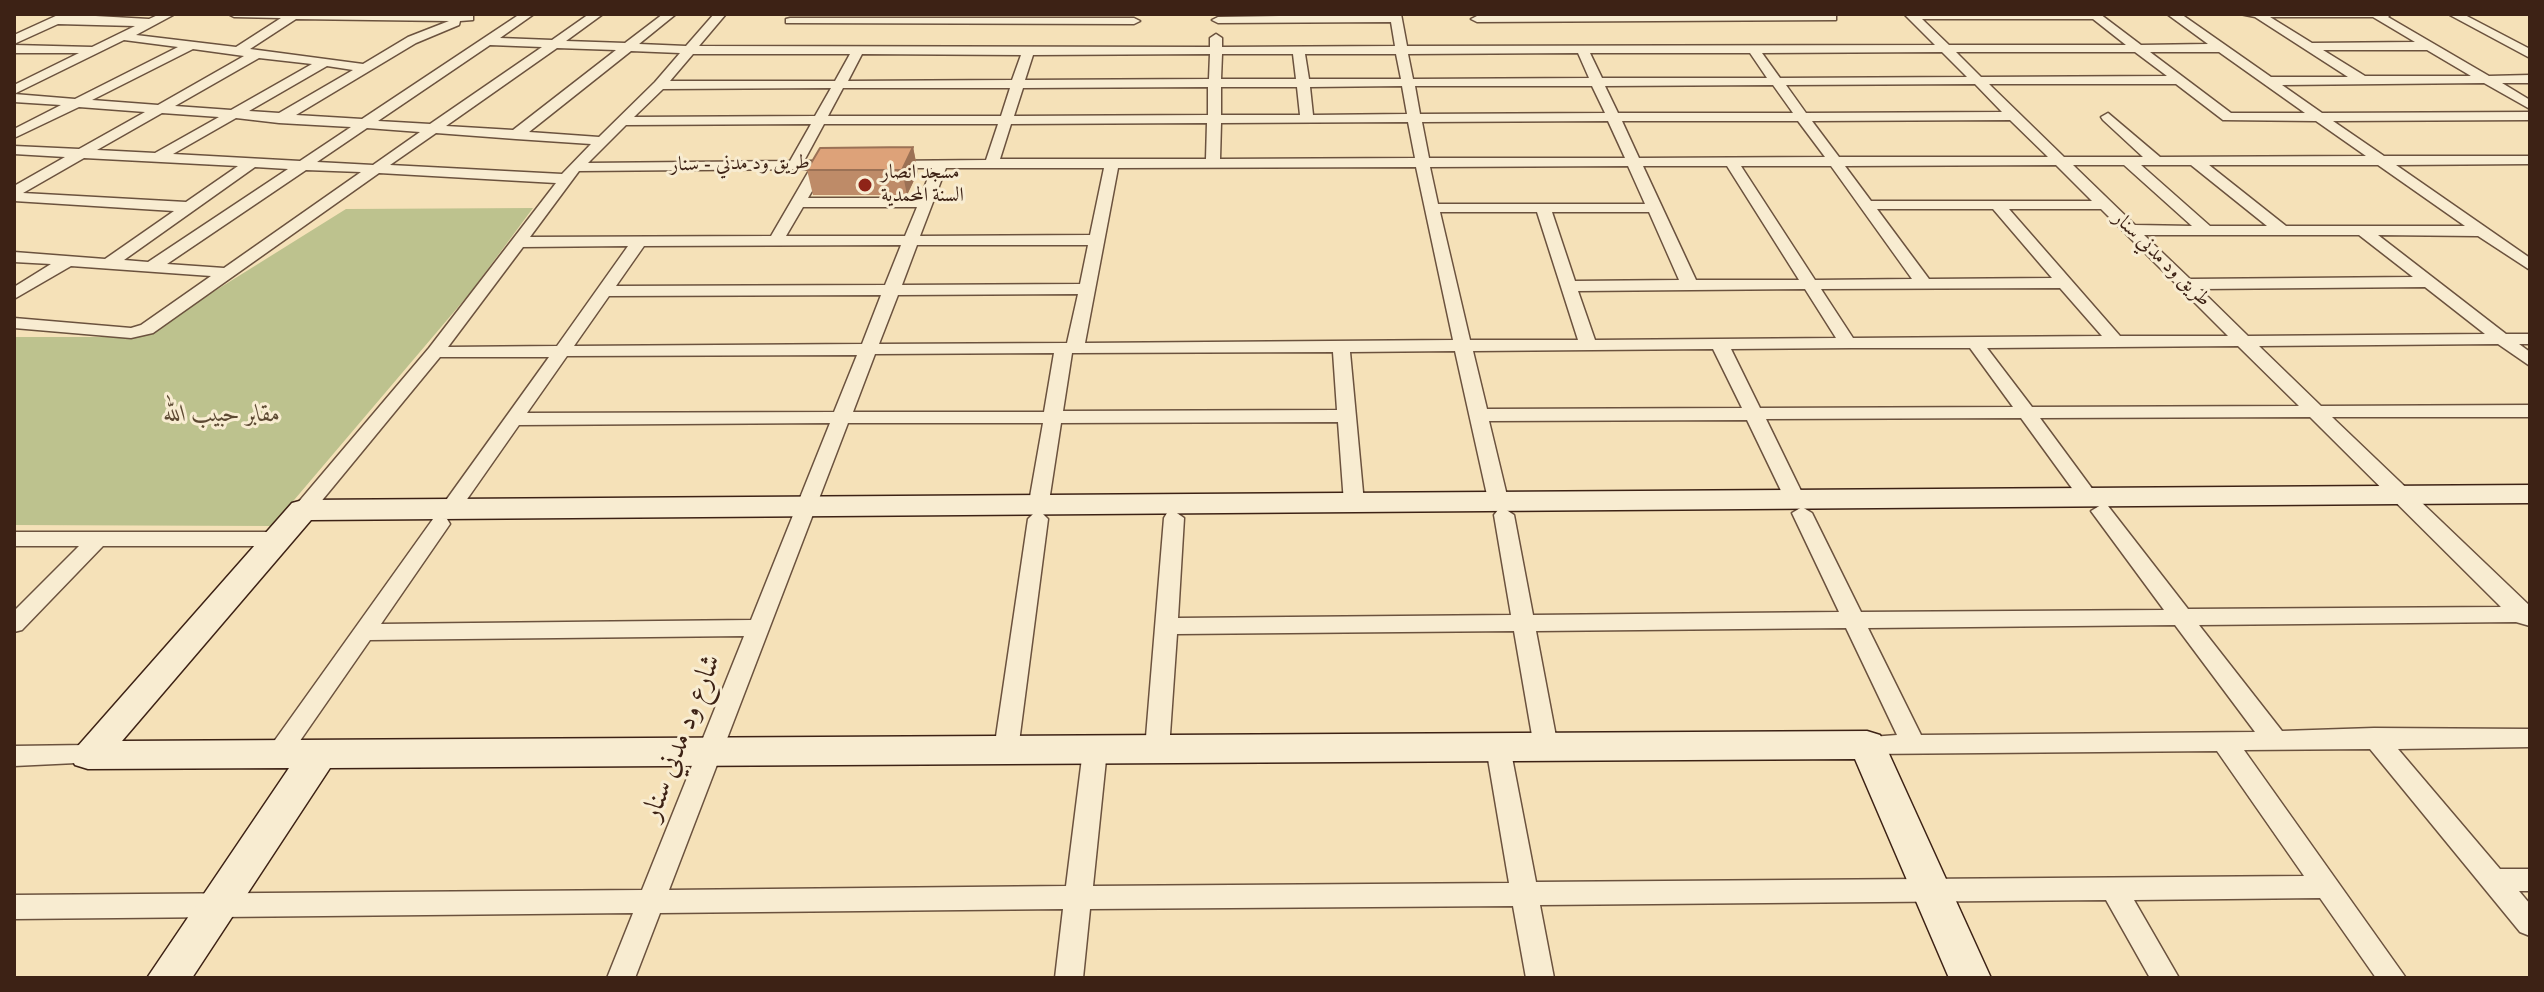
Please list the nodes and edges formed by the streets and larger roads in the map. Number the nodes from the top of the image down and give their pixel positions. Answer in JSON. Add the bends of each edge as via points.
{"nodes":[{"id":1,"x":169,"y":14,"type":"edge"},
{"id":2,"x":234,"y":14,"type":"edge"},
{"id":3,"x":296,"y":14,"type":"edge"},
{"id":4,"x":528,"y":14,"type":"edge"},
{"id":5,"x":597,"y":14,"type":"edge"},
{"id":6,"x":670,"y":14,"type":"edge"},
{"id":7,"x":720,"y":14,"type":"edge"},
{"id":8,"x":2173,"y":14,"type":"edge"},
{"id":9,"x":2185,"y":14,"type":"edge"},
{"id":10,"x":2246,"y":14,"type":"edge"},
{"id":11,"x":2256,"y":14,"type":"edge"},
{"id":12,"x":2375,"y":14,"type":"edge"},
{"id":13,"x":2389,"y":14,"type":"edge"},
{"id":14,"x":2454,"y":14,"type":"edge"},
{"id":15,"x":1911,"y":15,"type":"edge"},
{"id":16,"x":2094,"y":15,"type":"edge"},
{"id":17,"x":475,"y":16,"type":"edge"},
{"id":18,"x":1396,"y":16,"type":"edge"},
{"id":19,"x":1564,"y":16,"type":"edge"},
{"id":20,"x":1727,"y":16,"type":"edge"},
{"id":21,"x":63,"y":17,"type":"edge"},
{"id":22,"x":875,"y":17,"type":"edge"},
{"id":23,"x":958,"y":17,"type":"edge"},
{"id":24,"x":1041,"y":17,"type":"edge"},
{"id":25,"x":1134,"y":17,"type":"edge"},
{"id":26,"x":1219,"y":17,"type":"edge"},
{"id":27,"x":1277,"y":17,"type":"edge"},
{"id":28,"x":1477,"y":17,"type":"edge"},
{"id":29,"x":1329,"y":19,"type":"junction"},
{"id":30,"x":153,"y":23,"type":"junction"},
{"id":31,"x":1842,"y":29,"type":"edge"},
{"id":32,"x":1657,"y":30,"type":"edge"},
{"id":33,"x":782,"y":31,"type":"edge"},
{"id":34,"x":125,"y":37,"type":"junction"},
{"id":35,"x":14,"y":40,"type":"edge"},
{"id":36,"x":487,"y":41,"type":"junction"},
{"id":37,"x":553,"y":44,"type":"junction"},
{"id":38,"x":190,"y":46,"type":"junction"},
{"id":39,"x":2427,"y":46,"type":"junction"},
{"id":40,"x":627,"y":47,"type":"junction"},
{"id":41,"x":2308,"y":47,"type":"junction"},
{"id":42,"x":1946,"y":48,"type":"junction"},
{"id":43,"x":2137,"y":48,"type":"junction"},
{"id":44,"x":2221,"y":48,"type":"junction"},
{"id":45,"x":14,"y":49,"type":"edge"},
{"id":46,"x":1582,"y":49,"type":"junction"},
{"id":47,"x":1753,"y":49,"type":"junction"},
{"id":48,"x":96,"y":50,"type":"junction"},
{"id":49,"x":691,"y":50,"type":"junction"},
{"id":50,"x":858,"y":50,"type":"junction"},
{"id":51,"x":942,"y":50,"type":"junction"},
{"id":52,"x":1332,"y":50,"type":"junction"},
{"id":53,"x":1403,"y":50,"type":"junction"},
{"id":54,"x":1487,"y":50,"type":"junction"},
{"id":55,"x":2527,"y":50,"type":"edge"},
{"id":56,"x":1028,"y":51,"type":"junction"},
{"id":57,"x":1130,"y":51,"type":"junction"},
{"id":58,"x":1215,"y":51,"type":"junction"},
{"id":59,"x":1299,"y":51,"type":"junction"},
{"id":60,"x":237,"y":52,"type":"junction"},
{"id":61,"x":256,"y":54,"type":"junction"},
{"id":62,"x":324,"y":63,"type":"junction"},
{"id":63,"x":362,"y":67,"type":"junction"},
{"id":64,"x":2530,"y":79,"type":"edge"},
{"id":65,"x":1978,"y":80,"type":"junction"},
{"id":66,"x":2180,"y":80,"type":"junction"},
{"id":67,"x":2362,"y":80,"type":"junction"},
{"id":68,"x":2486,"y":80,"type":"junction"},
{"id":69,"x":1776,"y":81,"type":"junction"},
{"id":70,"x":2268,"y":81,"type":"junction"},
{"id":71,"x":1215,"y":82,"type":"junction"},
{"id":72,"x":1302,"y":82,"type":"junction"},
{"id":73,"x":1409,"y":82,"type":"junction"},
{"id":74,"x":1596,"y":82,"type":"junction"},
{"id":75,"x":838,"y":84,"type":"junction"},
{"id":76,"x":1017,"y":84,"type":"junction"},
{"id":77,"x":660,"y":85,"type":"junction"},
{"id":78,"x":14,"y":90,"type":"edge"},
{"id":79,"x":14,"y":98,"type":"edge"},
{"id":80,"x":76,"y":103,"type":"junction"},
{"id":81,"x":2530,"y":105,"type":"edge"},
{"id":82,"x":155,"y":110,"type":"junction"},
{"id":83,"x":229,"y":116,"type":"junction"},
{"id":84,"x":2014,"y":116,"type":"junction"},
{"id":85,"x":2317,"y":116,"type":"junction"},
{"id":86,"x":2530,"y":116,"type":"edge"},
{"id":87,"x":1803,"y":117,"type":"junction"},
{"id":88,"x":2108,"y":117,"type":"dead end"},
{"id":89,"x":1614,"y":118,"type":"junction"},
{"id":90,"x":279,"y":119,"type":"junction"},
{"id":91,"x":1216,"y":119,"type":"junction"},
{"id":92,"x":1307,"y":119,"type":"junction"},
{"id":93,"x":1412,"y":119,"type":"junction"},
{"id":94,"x":817,"y":120,"type":"junction"},
{"id":95,"x":1005,"y":120,"type":"junction"},
{"id":96,"x":623,"y":121,"type":"junction"},
{"id":97,"x":358,"y":125,"type":"junction"},
{"id":98,"x":432,"y":130,"type":"junction"},
{"id":99,"x":14,"y":134,"type":"edge"},
{"id":100,"x":516,"y":135,"type":"junction"},
{"id":101,"x":602,"y":141,"type":"junction"},
{"id":102,"x":14,"y":150,"type":"edge"},
{"id":103,"x":79,"y":153,"type":"junction"},
{"id":104,"x":158,"y":157,"type":"junction"},
{"id":105,"x":1634,"y":160,"type":"junction"},
{"id":106,"x":1730,"y":160,"type":"junction"},
{"id":107,"x":1834,"y":160,"type":"junction"},
{"id":108,"x":2382,"y":160,"type":"junction"},
{"id":109,"x":2530,"y":160,"type":"edge"},
{"id":110,"x":1422,"y":161,"type":"junction"},
{"id":111,"x":2059,"y":161,"type":"junction"},
{"id":112,"x":2128,"y":161,"type":"junction"},
{"id":113,"x":2156,"y":161,"type":"junction"},
{"id":114,"x":2195,"y":161,"type":"junction"},
{"id":115,"x":253,"y":162,"type":"junction"},
{"id":116,"x":992,"y":163,"type":"junction"},
{"id":117,"x":1112,"y":163,"type":"junction"},
{"id":118,"x":1213,"y":163,"type":"junction"},
{"id":119,"x":941,"y":164,"type":"junction"},
{"id":120,"x":299,"y":165,"type":"junction"},
{"id":121,"x":795,"y":165,"type":"junction"},
{"id":122,"x":820,"y":165,"type":"junction"},
{"id":123,"x":849,"y":165,"type":"edge"},
{"id":124,"x":879,"y":165,"type":"edge"},
{"id":125,"x":377,"y":171,"type":"junction"},
{"id":126,"x":571,"y":173,"type":"junction"},
{"id":127,"x":14,"y":194,"type":"edge"},
{"id":128,"x":926,"y":202,"type":"junction"},
{"id":129,"x":798,"y":203,"type":"junction"},
{"id":130,"x":1867,"y":205,"type":"junction"},
{"id":131,"x":2105,"y":205,"type":"junction"},
{"id":132,"x":1998,"y":206,"type":"junction"},
{"id":133,"x":189,"y":207,"type":"junction"},
{"id":134,"x":1431,"y":208,"type":"junction"},
{"id":135,"x":1543,"y":208,"type":"junction"},
{"id":136,"x":1653,"y":208,"type":"junction"},
{"id":137,"x":2130,"y":230,"type":"junction"},
{"id":138,"x":2206,"y":230,"type":"junction"},
{"id":139,"x":2282,"y":230,"type":"junction"},
{"id":140,"x":2362,"y":230,"type":"junction"},
{"id":141,"x":2480,"y":231,"type":"junction"},
{"id":142,"x":777,"y":239,"type":"junction"},
{"id":143,"x":912,"y":239,"type":"junction"},
{"id":144,"x":1098,"y":240,"type":"junction"},
{"id":145,"x":640,"y":241,"type":"junction"},
{"id":146,"x":519,"y":242,"type":"junction"},
{"id":147,"x":14,"y":257,"type":"edge"},
{"id":148,"x":68,"y":261,"type":"junction"},
{"id":149,"x":108,"y":264,"type":"junction"},
{"id":150,"x":2530,"y":265,"type":"edge"},
{"id":151,"x":151,"y":267,"type":"junction"},
{"id":152,"x":230,"y":273,"type":"junction"},
{"id":153,"x":2428,"y":282,"type":"junction"},
{"id":154,"x":2063,"y":283,"type":"junction"},
{"id":155,"x":1924,"y":284,"type":"junction"},
{"id":156,"x":2185,"y":284,"type":"junction"},
{"id":157,"x":1810,"y":285,"type":"junction"},
{"id":158,"x":1571,"y":286,"type":"junction"},
{"id":159,"x":1690,"y":286,"type":"junction"},
{"id":160,"x":892,"y":289,"type":"junction"},
{"id":161,"x":1087,"y":289,"type":"junction"},
{"id":162,"x":605,"y":291,"type":"junction"},
{"id":163,"x":14,"y":294,"type":"edge"},
{"id":164,"x":14,"y":323,"type":"edge"},
{"id":165,"x":2502,"y":339,"type":"junction"},
{"id":166,"x":2530,"y":339,"type":"edge"},
{"id":167,"x":2244,"y":341,"type":"junction"},
{"id":168,"x":2116,"y":342,"type":"junction"},
{"id":169,"x":1465,"y":344,"type":"junction"},
{"id":170,"x":1848,"y":344,"type":"junction"},
{"id":171,"x":1976,"y":344,"type":"junction"},
{"id":172,"x":1341,"y":345,"type":"junction"},
{"id":173,"x":1588,"y":345,"type":"junction"},
{"id":174,"x":1720,"y":345,"type":"junction"},
{"id":175,"x":1070,"y":348,"type":"junction"},
{"id":176,"x":869,"y":349,"type":"junction"},
{"id":177,"x":563,"y":350,"type":"junction"},
{"id":178,"x":435,"y":352,"type":"junction"},
{"id":179,"x":2530,"y":361,"type":"edge"},
{"id":180,"x":2530,"y":411,"type":"edge"},
{"id":181,"x":1753,"y":412,"type":"junction"},
{"id":182,"x":2316,"y":412,"type":"junction"},
{"id":183,"x":2028,"y":413,"type":"junction"},
{"id":184,"x":1479,"y":415,"type":"junction"},
{"id":185,"x":1052,"y":416,"type":"junction"},
{"id":186,"x":1348,"y":416,"type":"junction"},
{"id":187,"x":842,"y":417,"type":"junction"},
{"id":188,"x":514,"y":419,"type":"junction"},
{"id":189,"x":2530,"y":494,"type":"edge"},
{"id":190,"x":2405,"y":502,"type":"junction"},
{"id":191,"x":1354,"y":503,"type":"junction"},
{"id":192,"x":2095,"y":504,"type":"junction"},
{"id":193,"x":1798,"y":506,"type":"junction"},
{"id":194,"x":2530,"y":507,"type":"edge"},
{"id":195,"x":1501,"y":509,"type":"junction"},
{"id":196,"x":1038,"y":513,"type":"junction"},
{"id":197,"x":805,"y":514,"type":"junction"},
{"id":198,"x":445,"y":517,"type":"junction"},
{"id":199,"x":1174,"y":518,"type":"junction"},
{"id":200,"x":290,"y":524,"type":"junction"},
{"id":201,"x":14,"y":539,"type":"edge"},
{"id":202,"x":98,"y":539,"type":"junction"},
{"id":203,"x":2527,"y":617,"type":"edge"},
{"id":204,"x":1853,"y":620,"type":"junction"},
{"id":205,"x":2183,"y":620,"type":"junction"},
{"id":206,"x":14,"y":624,"type":"edge"},
{"id":207,"x":1167,"y":626,"type":"junction"},
{"id":208,"x":1523,"y":626,"type":"junction"},
{"id":209,"x":758,"y":628,"type":"junction"},
{"id":210,"x":364,"y":632,"type":"junction"},
{"id":211,"x":2374,"y":737,"type":"junction"},
{"id":212,"x":2530,"y":738,"type":"edge"},
{"id":213,"x":2274,"y":739,"type":"junction"},
{"id":214,"x":2223,"y":740,"type":"junction"},
{"id":215,"x":1913,"y":744,"type":"junction"},
{"id":216,"x":1867,"y":745,"type":"junction"},
{"id":217,"x":1498,"y":747,"type":"junction"},
{"id":218,"x":1546,"y":747,"type":"junction"},
{"id":219,"x":1157,"y":749,"type":"junction"},
{"id":220,"x":1006,"y":750,"type":"junction"},
{"id":221,"x":1095,"y":750,"type":"junction"},
{"id":222,"x":710,"y":752,"type":"junction"},
{"id":223,"x":277,"y":754,"type":"junction"},
{"id":224,"x":319,"y":754,"type":"junction"},
{"id":225,"x":88,"y":755,"type":"junction"},
{"id":226,"x":14,"y":756,"type":"edge"},
{"id":227,"x":2494,"y":880,"type":"junction"},
{"id":228,"x":2530,"y":880,"type":"edge"},
{"id":229,"x":2327,"y":887,"type":"junction"},
{"id":230,"x":2113,"y":888,"type":"junction"},
{"id":231,"x":1930,"y":889,"type":"junction"},
{"id":232,"x":1526,"y":893,"type":"junction"},
{"id":233,"x":1079,"y":896,"type":"junction"},
{"id":234,"x":652,"y":901,"type":"junction"},
{"id":235,"x":217,"y":905,"type":"junction"},
{"id":236,"x":14,"y":907,"type":"edge"},
{"id":237,"x":2530,"y":924,"type":"edge"},
{"id":238,"x":168,"y":978,"type":"edge"},
{"id":239,"x":621,"y":978,"type":"edge"},
{"id":240,"x":1069,"y":978,"type":"edge"},
{"id":241,"x":1540,"y":978,"type":"edge"},
{"id":242,"x":1970,"y":978,"type":"edge"},
{"id":243,"x":2165,"y":978,"type":"edge"},
{"id":244,"x":2392,"y":978,"type":"edge"}],
"edges":[{"from":1,"to":30,"type":"street"},
{"from":2,"to":3,"type":"street"},
{"from":3,"to":17,"type":"street"},
{"from":3,"to":60,"type":"street"},
{"from":4,"to":36,"type":"street"},
{"from":5,"to":37,"type":"street"},
{"from":6,"to":40,"type":"street"},
{"from":7,"to":49,"type":"street"},
{"from":8,"to":9,"type":"street"},
{"from":8,"to":44,"type":"street"},
{"from":10,"to":11,"type":"street"},
{"from":11,"to":12,"type":"street"},
{"from":11,"to":41,"type":"street"},
{"from":12,"to":13,"type":"street"},
{"from":12,"to":39,"type":"street"},
{"from":14,"to":55,"type":"street"},
{"from":15,"to":16,"type":"street"},
{"from":15,"to":42,"type":"street","name":"طريق ود مدني سنار"},
{"from":16,"to":43,"type":"street"},
{"from":17,"to":63,"type":"street","via":[[412,40]]},
{"from":18,"to":29,"type":"street"},
{"from":18,"to":53,"type":"street"},
{"from":19,"to":28,"type":"street"},
{"from":19,"to":32,"type":"street"},
{"from":20,"to":31,"type":"street"},
{"from":20,"to":32,"type":"street"},
{"from":21,"to":30,"type":"street"},
{"from":21,"to":35,"type":"street"},
{"from":22,"to":23,"type":"street"},
{"from":22,"to":33,"type":"street"},
{"from":23,"to":24,"type":"street"},
{"from":23,"to":51,"type":"street"},
{"from":24,"to":25,"type":"street"},
{"from":25,"to":57,"type":"street"},
{"from":26,"to":27,"type":"street"},
{"from":26,"to":58,"type":"street"},
{"from":27,"to":29,"type":"street"},
{"from":28,"to":54,"type":"street"},
{"from":29,"to":52,"type":"street"},
{"from":30,"to":34,"type":"street"},
{"from":31,"to":42,"type":"street"},
{"from":31,"to":47,"type":"street"},
{"from":32,"to":46,"type":"street"},
{"from":32,"to":47,"type":"street"},
{"from":33,"to":49,"type":"street"},
{"from":33,"to":50,"type":"street"},
{"from":34,"to":38,"type":"street"},
{"from":34,"to":48,"type":"street"},
{"from":36,"to":37,"type":"street"},
{"from":36,"to":97,"type":"street"},
{"from":37,"to":40,"type":"street"},
{"from":37,"to":98,"type":"street"},
{"from":38,"to":60,"type":"street"},
{"from":38,"to":80,"type":"street"},
{"from":39,"to":41,"type":"street"},
{"from":39,"to":68,"type":"street"},
{"from":40,"to":49,"type":"street"},
{"from":40,"to":100,"type":"street"},
{"from":41,"to":67,"type":"street"},
{"from":42,"to":43,"type":"street"},
{"from":42,"to":65,"type":"street","name":"طريق ود مدني سنار"},
{"from":43,"to":44,"type":"street"},
{"from":43,"to":66,"type":"street"},
{"from":44,"to":70,"type":"street"},
{"from":45,"to":48,"type":"street"},
{"from":46,"to":54,"type":"street"},
{"from":46,"to":74,"type":"street"},
{"from":47,"to":69,"type":"street"},
{"from":48,"to":78,"type":"street"},
{"from":49,"to":77,"type":"street"},
{"from":50,"to":51,"type":"street"},
{"from":50,"to":75,"type":"street"},
{"from":51,"to":56,"type":"street"},
{"from":52,"to":53,"type":"street"},
{"from":52,"to":59,"type":"street"},
{"from":53,"to":54,"type":"street"},
{"from":53,"to":73,"type":"street"},
{"from":56,"to":57,"type":"street"},
{"from":56,"to":76,"type":"street"},
{"from":57,"to":58,"type":"street"},
{"from":58,"to":59,"type":"street"},
{"from":58,"to":71,"type":"street"},
{"from":59,"to":72,"type":"street"},
{"from":60,"to":61,"type":"street"},
{"from":61,"to":62,"type":"street"},
{"from":61,"to":82,"type":"street"},
{"from":62,"to":63,"type":"street"},
{"from":62,"to":83,"type":"street"},
{"from":63,"to":90,"type":"street"},
{"from":64,"to":68,"type":"street"},
{"from":65,"to":66,"type":"street"},
{"from":65,"to":69,"type":"street"},
{"from":65,"to":84,"type":"street","name":"طريق ود مدني سنار"},
{"from":66,"to":85,"type":"street","via":[[2228,117]]},
{"from":67,"to":68,"type":"street"},
{"from":67,"to":70,"type":"street"},
{"from":68,"to":81,"type":"street"},
{"from":69,"to":74,"type":"street"},
{"from":69,"to":87,"type":"street"},
{"from":70,"to":85,"type":"street"},
{"from":71,"to":72,"type":"street"},
{"from":71,"to":76,"type":"street"},
{"from":71,"to":91,"type":"street"},
{"from":72,"to":73,"type":"street"},
{"from":72,"to":92,"type":"street"},
{"from":73,"to":74,"type":"street"},
{"from":73,"to":93,"type":"street"},
{"from":74,"to":89,"type":"street"},
{"from":75,"to":76,"type":"street"},
{"from":75,"to":77,"type":"street"},
{"from":75,"to":94,"type":"street"},
{"from":76,"to":95,"type":"street"},
{"from":77,"to":96,"type":"street"},
{"from":79,"to":80,"type":"street"},
{"from":80,"to":82,"type":"street"},
{"from":80,"to":99,"type":"street"},
{"from":82,"to":83,"type":"street"},
{"from":82,"to":103,"type":"street"},
{"from":83,"to":90,"type":"street"},
{"from":83,"to":104,"type":"street"},
{"from":84,"to":87,"type":"street"},
{"from":84,"to":111,"type":"street","name":"طريق ود مدني سنار"},
{"from":85,"to":86,"type":"street"},
{"from":85,"to":108,"type":"street"},
{"from":87,"to":89,"type":"street"},
{"from":87,"to":107,"type":"street"},
{"from":88,"to":113,"type":"street"},
{"from":89,"to":93,"type":"street"},
{"from":89,"to":105,"type":"street"},
{"from":90,"to":97,"type":"street"},
{"from":91,"to":92,"type":"street"},
{"from":91,"to":95,"type":"street"},
{"from":91,"to":118,"type":"street"},
{"from":92,"to":93,"type":"street"},
{"from":93,"to":110,"type":"street"},
{"from":94,"to":95,"type":"street"},
{"from":94,"to":96,"type":"street"},
{"from":94,"to":121,"type":"street"},
{"from":95,"to":116,"type":"street"},
{"from":96,"to":101,"type":"street"},
{"from":97,"to":98,"type":"street"},
{"from":97,"to":120,"type":"street"},
{"from":98,"to":100,"type":"street"},
{"from":98,"to":125,"type":"street"},
{"from":100,"to":101,"type":"street"},
{"from":101,"to":126,"type":"street"},
{"from":102,"to":103,"type":"street","name":"طريق ود مدني - سنار"},
{"from":103,"to":104,"type":"street","name":"طريق ود مدني - سنار"},
{"from":103,"to":127,"type":"street"},
{"from":104,"to":115,"type":"street","name":"طريق ود مدني - سنار"},
{"from":105,"to":106,"type":"street"},
{"from":105,"to":110,"type":"street"},
{"from":105,"to":136,"type":"street"},
{"from":106,"to":107,"type":"street"},
{"from":106,"to":157,"type":"street"},
{"from":107,"to":111,"type":"street"},
{"from":107,"to":130,"type":"street"},
{"from":108,"to":109,"type":"street"},
{"from":108,"to":114,"type":"street"},
{"from":108,"to":141,"type":"street"},
{"from":110,"to":118,"type":"street"},
{"from":110,"to":134,"type":"street"},
{"from":111,"to":112,"type":"street"},
{"from":111,"to":131,"type":"street","name":"طريق ود مدني سنار"},
{"from":112,"to":113,"type":"street"},
{"from":112,"to":138,"type":"street"},
{"from":113,"to":114,"type":"street"},
{"from":114,"to":139,"type":"street"},
{"from":115,"to":120,"type":"street","name":"طريق ود مدني - سنار"},
{"from":115,"to":133,"type":"street"},
{"from":116,"to":117,"type":"street"},
{"from":116,"to":119,"type":"street"},
{"from":117,"to":118,"type":"street"},
{"from":117,"to":144,"type":"street"},
{"from":119,"to":124,"type":"street"},
{"from":119,"to":128,"type":"street"},
{"from":120,"to":125,"type":"street","name":"طريق ود مدني - سنار"},
{"from":120,"to":151,"type":"street"},
{"from":121,"to":122,"type":"street","name":"طريق ود مدني - سنار"},
{"from":121,"to":126,"type":"street","name":"طريق ود مدني - سنار"},
{"from":122,"to":123,"type":"street","name":"طريق ود مدني - سنار"},
{"from":122,"to":129,"type":"street"},
{"from":125,"to":126,"type":"street","name":"طريق ود مدني - سنار"},
{"from":125,"to":152,"type":"street"},
{"from":126,"to":146,"type":"street"},
{"from":127,"to":133,"type":"street"},
{"from":128,"to":129,"type":"street"},
{"from":128,"to":143,"type":"street"},
{"from":129,"to":142,"type":"street"},
{"from":130,"to":132,"type":"street"},
{"from":130,"to":155,"type":"street"},
{"from":131,"to":132,"type":"street"},
{"from":131,"to":137,"type":"street","name":"طريق ود مدني سنار"},
{"from":132,"to":154,"type":"street"},
{"from":133,"to":149,"type":"street"},
{"from":134,"to":135,"type":"street"},
{"from":134,"to":169,"type":"street"},
{"from":135,"to":136,"type":"street"},
{"from":135,"to":158,"type":"street"},
{"from":136,"to":159,"type":"street"},
{"from":137,"to":138,"type":"street"},
{"from":137,"to":156,"type":"street","name":"طريق ود مدني سنار"},
{"from":138,"to":139,"type":"street"},
{"from":139,"to":140,"type":"street"},
{"from":140,"to":141,"type":"street"},
{"from":140,"to":153,"type":"street"},
{"from":141,"to":150,"type":"street"},
{"from":142,"to":143,"type":"street"},
{"from":142,"to":145,"type":"street"},
{"from":143,"to":144,"type":"street"},
{"from":143,"to":160,"type":"street"},
{"from":144,"to":161,"type":"street"},
{"from":145,"to":146,"type":"street"},
{"from":145,"to":162,"type":"street"},
{"from":146,"to":178,"type":"street"},
{"from":147,"to":148,"type":"street"},
{"from":148,"to":149,"type":"street"},
{"from":148,"to":163,"type":"street"},
{"from":149,"to":151,"type":"street"},
{"from":151,"to":152,"type":"street"},
{"from":152,"to":164,"type":"street","via":[[138,332]]},
{"from":153,"to":156,"type":"street"},
{"from":153,"to":165,"type":"street"},
{"from":154,"to":155,"type":"street"},
{"from":154,"to":168,"type":"street"},
{"from":155,"to":157,"type":"street"},
{"from":156,"to":167,"type":"street","name":"طريق ود مدني سنار"},
{"from":157,"to":159,"type":"street"},
{"from":157,"to":170,"type":"street"},
{"from":158,"to":159,"type":"street"},
{"from":158,"to":173,"type":"street"},
{"from":160,"to":161,"type":"street"},
{"from":160,"to":162,"type":"street"},
{"from":160,"to":176,"type":"street"},
{"from":161,"to":175,"type":"street"},
{"from":162,"to":177,"type":"street"},
{"from":165,"to":166,"type":"street"},
{"from":165,"to":167,"type":"street"},
{"from":165,"to":179,"type":"street"},
{"from":167,"to":168,"type":"street"},
{"from":167,"to":182,"type":"street","name":"طريق ود مدني سنار"},
{"from":168,"to":171,"type":"street"},
{"from":169,"to":172,"type":"street"},
{"from":169,"to":173,"type":"street"},
{"from":169,"to":184,"type":"street"},
{"from":170,"to":171,"type":"street"},
{"from":170,"to":174,"type":"street"},
{"from":171,"to":183,"type":"street"},
{"from":172,"to":175,"type":"street"},
{"from":172,"to":186,"type":"street"},
{"from":173,"to":174,"type":"street"},
{"from":174,"to":181,"type":"street"},
{"from":175,"to":176,"type":"street"},
{"from":175,"to":185,"type":"street"},
{"from":176,"to":177,"type":"street"},
{"from":176,"to":187,"type":"street"},
{"from":177,"to":178,"type":"street"},
{"from":177,"to":188,"type":"street"},
{"from":178,"to":200,"type":"street"},
{"from":180,"to":182,"type":"street"},
{"from":181,"to":183,"type":"street"},
{"from":181,"to":184,"type":"street"},
{"from":181,"to":193,"type":"street"},
{"from":182,"to":183,"type":"street"},
{"from":182,"to":190,"type":"street","name":"طريق ود مدني سنار"},
{"from":183,"to":192,"type":"street"},
{"from":184,"to":195,"type":"street"},
{"from":185,"to":186,"type":"street"},
{"from":185,"to":187,"type":"street"},
{"from":185,"to":196,"type":"street"},
{"from":186,"to":191,"type":"street"},
{"from":187,"to":188,"type":"street"},
{"from":187,"to":197,"type":"street"},
{"from":188,"to":198,"type":"street"},
{"from":189,"to":190,"type":"street"},
{"from":190,"to":192,"type":"street"},
{"from":190,"to":194,"type":"street"},
{"from":190,"to":203,"type":"street"},
{"from":191,"to":195,"type":"street"},
{"from":191,"to":196,"type":"street"},
{"from":192,"to":193,"type":"street"},
{"from":192,"to":205,"type":"street"},
{"from":193,"to":195,"type":"street"},
{"from":193,"to":204,"type":"street"},
{"from":195,"to":199,"type":"street"},
{"from":195,"to":208,"type":"street"},
{"from":196,"to":197,"type":"street"},
{"from":196,"to":199,"type":"street"},
{"from":196,"to":220,"type":"street"},
{"from":197,"to":198,"type":"street"},
{"from":197,"to":209,"type":"street","name":"شارع ود مدني سنار"},
{"from":198,"to":200,"type":"street"},
{"from":198,"to":210,"type":"street"},
{"from":199,"to":207,"type":"street"},
{"from":200,"to":202,"type":"street"},
{"from":200,"to":225,"type":"street"},
{"from":201,"to":202,"type":"street"},
{"from":202,"to":206,"type":"street"},
{"from":203,"to":205,"type":"street"},
{"from":204,"to":205,"type":"street"},
{"from":204,"to":208,"type":"street"},
{"from":204,"to":215,"type":"street"},
{"from":205,"to":213,"type":"street"},
{"from":207,"to":208,"type":"street"},
{"from":207,"to":219,"type":"street"},
{"from":208,"to":218,"type":"street"},
{"from":209,"to":210,"type":"street"},
{"from":209,"to":222,"type":"street","name":"شارع ود مدني سنار"},
{"from":210,"to":223,"type":"street"},
{"from":211,"to":212,"type":"street"},
{"from":211,"to":213,"type":"street"},
{"from":211,"to":227,"type":"street"},
{"from":213,"to":214,"type":"street"},
{"from":214,"to":215,"type":"street"},
{"from":214,"to":229,"type":"street"},
{"from":215,"to":216,"type":"street"},
{"from":216,"to":218,"type":"street"},
{"from":216,"to":231,"type":"street"},
{"from":217,"to":218,"type":"street"},
{"from":217,"to":219,"type":"street"},
{"from":217,"to":232,"type":"street"},
{"from":219,"to":221,"type":"street"},
{"from":220,"to":221,"type":"street"},
{"from":220,"to":222,"type":"street"},
{"from":221,"to":233,"type":"street"},
{"from":222,"to":224,"type":"street"},
{"from":222,"to":234,"type":"street","name":"شارع ود مدني سنار"},
{"from":223,"to":224,"type":"street"},
{"from":223,"to":225,"type":"street"},
{"from":224,"to":235,"type":"street"},
{"from":225,"to":226,"type":"street"},
{"from":227,"to":228,"type":"street"},
{"from":227,"to":237,"type":"street"},
{"from":229,"to":230,"type":"street"},
{"from":229,"to":244,"type":"street"},
{"from":230,"to":231,"type":"street"},
{"from":230,"to":243,"type":"street"},
{"from":231,"to":232,"type":"street"},
{"from":231,"to":242,"type":"street"},
{"from":232,"to":233,"type":"street"},
{"from":232,"to":241,"type":"street"},
{"from":233,"to":234,"type":"street"},
{"from":233,"to":240,"type":"street"},
{"from":234,"to":235,"type":"street"},
{"from":234,"to":239,"type":"street","name":"شارع ود مدني سنار"},
{"from":235,"to":236,"type":"street"},
{"from":235,"to":238,"type":"street"}]}
